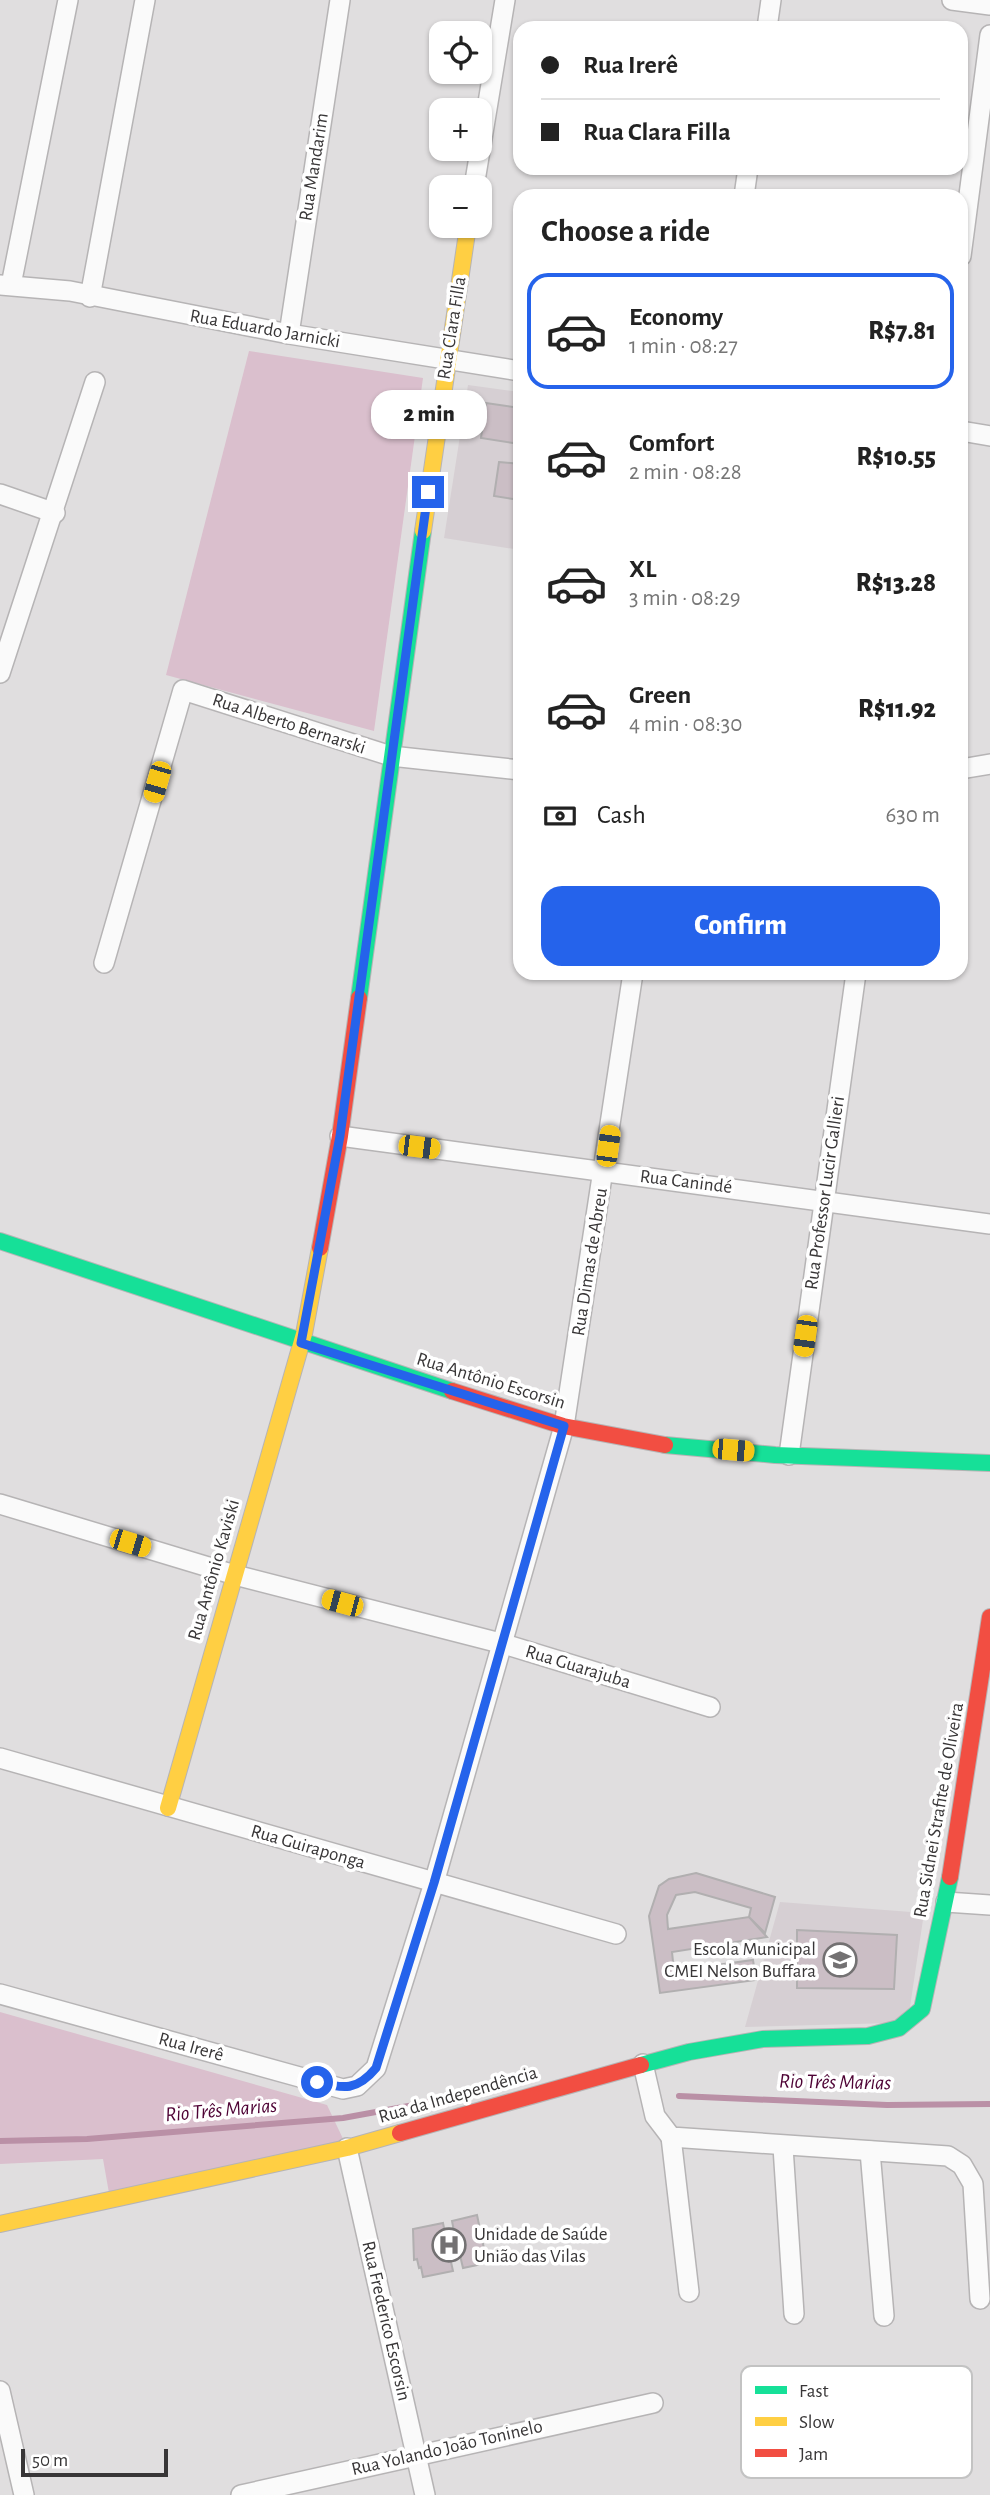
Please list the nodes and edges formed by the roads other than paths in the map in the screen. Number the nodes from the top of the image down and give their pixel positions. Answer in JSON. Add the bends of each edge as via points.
{"nodes":[{"id":1,"x":68,"y":0,"type":"edge"},
{"id":2,"x":145,"y":0,"type":"edge"},
{"id":3,"x":340,"y":0,"type":"edge"},
{"id":4,"x":505,"y":0,"type":"edge"},
{"id":5,"x":771,"y":0,"type":"edge"},
{"id":6,"x":952,"y":0,"type":"edge"},
{"id":7,"x":990,"y":5,"type":"edge"},
{"id":8,"x":768,"y":21,"type":"edge"},
{"id":9,"x":990,"y":35,"type":"edge"},
{"id":10,"x":476,"y":175,"type":"edge"},
{"id":11,"x":968,"y":203,"type":"edge"},
{"id":12,"x":466,"y":238,"type":"edge"},
{"id":13,"x":6,"y":285,"type":"edge"},
{"id":14,"x":90,"y":297,"type":"junction"},
{"id":15,"x":289,"y":334,"type":"junction"},
{"id":16,"x":446,"y":360,"type":"junction"},
{"id":17,"x":513,"y":370,"type":"edge"},
{"id":18,"x":95,"y":382,"type":"dead end"},
{"id":19,"x":968,"y":432,"type":"edge"},
{"id":20,"x":990,"y":436,"type":"edge"},
{"id":21,"x":0,"y":494,"type":"edge"},
{"id":22,"x":55,"y":513,"type":"junction"},
{"id":23,"x":0,"y":673,"type":"edge"},
{"id":24,"x":391,"y":756,"type":"junction"},
{"id":25,"x":990,"y":764,"type":"edge"},
{"id":26,"x":968,"y":768,"type":"edge"},
{"id":27,"x":513,"y":769,"type":"edge"},
{"id":28,"x":104,"y":963,"type":"dead end"},
{"id":29,"x":632,"y":980,"type":"edge"},
{"id":30,"x":855,"y":980,"type":"edge"},
{"id":31,"x":340,"y":1136,"type":"junction"},
{"id":32,"x":604,"y":1171,"type":"junction"},
{"id":33,"x":824,"y":1200,"type":"junction"},
{"id":34,"x":990,"y":1224,"type":"edge"},
{"id":35,"x":0,"y":1241,"type":"edge"},
{"id":36,"x":301,"y":1343,"type":"junction"},
{"id":37,"x":564,"y":1426,"type":"junction"},
{"id":38,"x":789,"y":1455,"type":"junction"},
{"id":39,"x":990,"y":1463,"type":"edge"},
{"id":40,"x":0,"y":1504,"type":"edge"},
{"id":41,"x":235,"y":1575,"type":"junction"},
{"id":42,"x":990,"y":1617,"type":"edge"},
{"id":43,"x":504,"y":1644,"type":"junction"},
{"id":44,"x":986,"y":1684,"type":"edge"},
{"id":45,"x":710,"y":1707,"type":"dead end"},
{"id":46,"x":0,"y":1758,"type":"edge"},
{"id":47,"x":168,"y":1808,"type":"junction"},
{"id":48,"x":434,"y":1883,"type":"junction"},
{"id":49,"x":946,"y":1902,"type":"junction"},
{"id":50,"x":990,"y":1905,"type":"edge"},
{"id":51,"x":617,"y":1934,"type":"dead end"},
{"id":52,"x":0,"y":1994,"type":"edge"},
{"id":53,"x":922,"y":2009,"type":"joint"},
{"id":54,"x":643,"y":2064,"type":"junction"},
{"id":55,"x":671,"y":2137,"type":"junction"},
{"id":56,"x":783,"y":2147,"type":"junction"},
{"id":57,"x":347,"y":2148,"type":"junction"},
{"id":58,"x":870,"y":2151,"type":"junction"},
{"id":59,"x":0,"y":2224,"type":"edge"},
{"id":60,"x":689,"y":2292,"type":"dead end"},
{"id":61,"x":980,"y":2299,"type":"dead end"},
{"id":62,"x":794,"y":2314,"type":"dead end"},
{"id":63,"x":884,"y":2316,"type":"dead end"},
{"id":64,"x":0,"y":2391,"type":"edge"},
{"id":65,"x":653,"y":2403,"type":"dead end"},
{"id":66,"x":416,"y":2455,"type":"junction"},
{"id":67,"x":24,"y":2495,"type":"edge"},
{"id":68,"x":241,"y":2495,"type":"edge"},
{"id":69,"x":425,"y":2495,"type":"edge"}],
"edges":[{"from":1,"to":13,"type":"street"},
{"from":2,"to":14,"type":"street"},
{"from":3,"to":15,"type":"street","name":"Rua Mandarim"},
{"from":4,"to":10,"type":"street"},
{"from":5,"to":8,"type":"street"},
{"from":6,"to":7,"type":"street"},
{"from":9,"to":11,"type":"street"},
{"from":12,"to":16,"type":"street","name":"Rua Clara Filla"},
{"from":13,"to":14,"type":"street","name":"Rua Eduardo Jarnicki"},
{"from":14,"to":15,"type":"street","name":"Rua Eduardo Jarnicki"},
{"from":15,"to":16,"type":"street","name":"Rua Eduardo Jarnicki"},
{"from":16,"to":17,"type":"street","name":"Rua Eduardo Jarnicki"},
{"from":16,"to":24,"type":"street","name":"Rua Clara Filla"},
{"from":18,"to":22,"type":"street"},
{"from":19,"to":20,"type":"street"},
{"from":21,"to":22,"type":"street"},
{"from":22,"to":23,"type":"street"},
{"from":24,"to":27,"type":"street","name":"Rua Alberto Bernarski"},
{"from":24,"to":28,"type":"street","name":"Rua Alberto Bernarski","via":[[183,690]]},
{"from":24,"to":31,"type":"street","name":"Rua Clara Filla"},
{"from":25,"to":26,"type":"street"},
{"from":29,"to":32,"type":"street","name":"Rua Dimas de Abreu"},
{"from":30,"to":33,"type":"street","name":"Rua Professor Lucir Gallieri"},
{"from":31,"to":32,"type":"street","name":"Rua Canindé"},
{"from":31,"to":36,"type":"street","name":"Rua Clara Filla"},
{"from":32,"to":33,"type":"street","name":"Rua Canindé"},
{"from":32,"to":37,"type":"street","name":"Rua Dimas de Abreu"},
{"from":33,"to":34,"type":"street","name":"Rua Canindé"},
{"from":33,"to":38,"type":"street","name":"Rua Professor Lucir Gallieri"},
{"from":35,"to":36,"type":"street","name":"Rua Antônio Escorsin"},
{"from":36,"to":37,"type":"street","name":"Rua Antônio Escorsin"},
{"from":36,"to":41,"type":"street","name":"Rua Antônio Kaviski"},
{"from":37,"to":38,"type":"street","name":"Rua Antônio Escorsin","via":[[677,1446]]},
{"from":37,"to":43,"type":"street"},
{"from":38,"to":39,"type":"street","name":"Rua Antônio Escorsin"},
{"from":40,"to":41,"type":"street","name":"Rua Guarajuba"},
{"from":41,"to":43,"type":"street","name":"Rua Guarajuba"},
{"from":41,"to":47,"type":"street","name":"Rua Antônio Kaviski"},
{"from":42,"to":44,"type":"street","name":"Rua Sidnei Strafite de Oliveira"},
{"from":43,"to":45,"type":"street","name":"Rua Guarajuba"},
{"from":43,"to":48,"type":"street"},
{"from":44,"to":49,"type":"street","name":"Rua Sidnei Strafite de Oliveira"},
{"from":46,"to":47,"type":"street","name":"Rua Guiraponga"},
{"from":47,"to":48,"type":"street","name":"Rua Guiraponga"},
{"from":48,"to":51,"type":"street","name":"Rua Guiraponga"},
{"from":48,"to":52,"type":"street","name":"Rua Irerê","via":[[376,2068],[357,2086],[343,2089]]},
{"from":49,"to":50,"type":"street"},
{"from":49,"to":53,"type":"street","name":"Rua Sidnei Strafite de Oliveira"},
{"from":53,"to":54,"type":"street","name":"Rua da Independência","via":[[899,2028],[868,2036],[763,2039]]},
{"from":54,"to":55,"type":"street","via":[[655,2116]]},
{"from":54,"to":57,"type":"street","name":"Rua da Independência"},
{"from":55,"to":56,"type":"street"},
{"from":55,"to":60,"type":"street"},
{"from":56,"to":58,"type":"street"},
{"from":56,"to":62,"type":"street"},
{"from":57,"to":59,"type":"street","name":"Rua da Independência"},
{"from":57,"to":66,"type":"street","name":"Rua Frederico Escorsin"},
{"from":58,"to":61,"type":"street","via":[[948,2156],[962,2165],[973,2184]]},
{"from":58,"to":63,"type":"street"},
{"from":64,"to":67,"type":"street"},
{"from":65,"to":66,"type":"street","name":"Rua Yolando João Toninelo"},
{"from":66,"to":68,"type":"street","name":"Rua Yolando João Toninelo"},
{"from":66,"to":69,"type":"street","name":"Rua Frederico Escorsin"}]}
